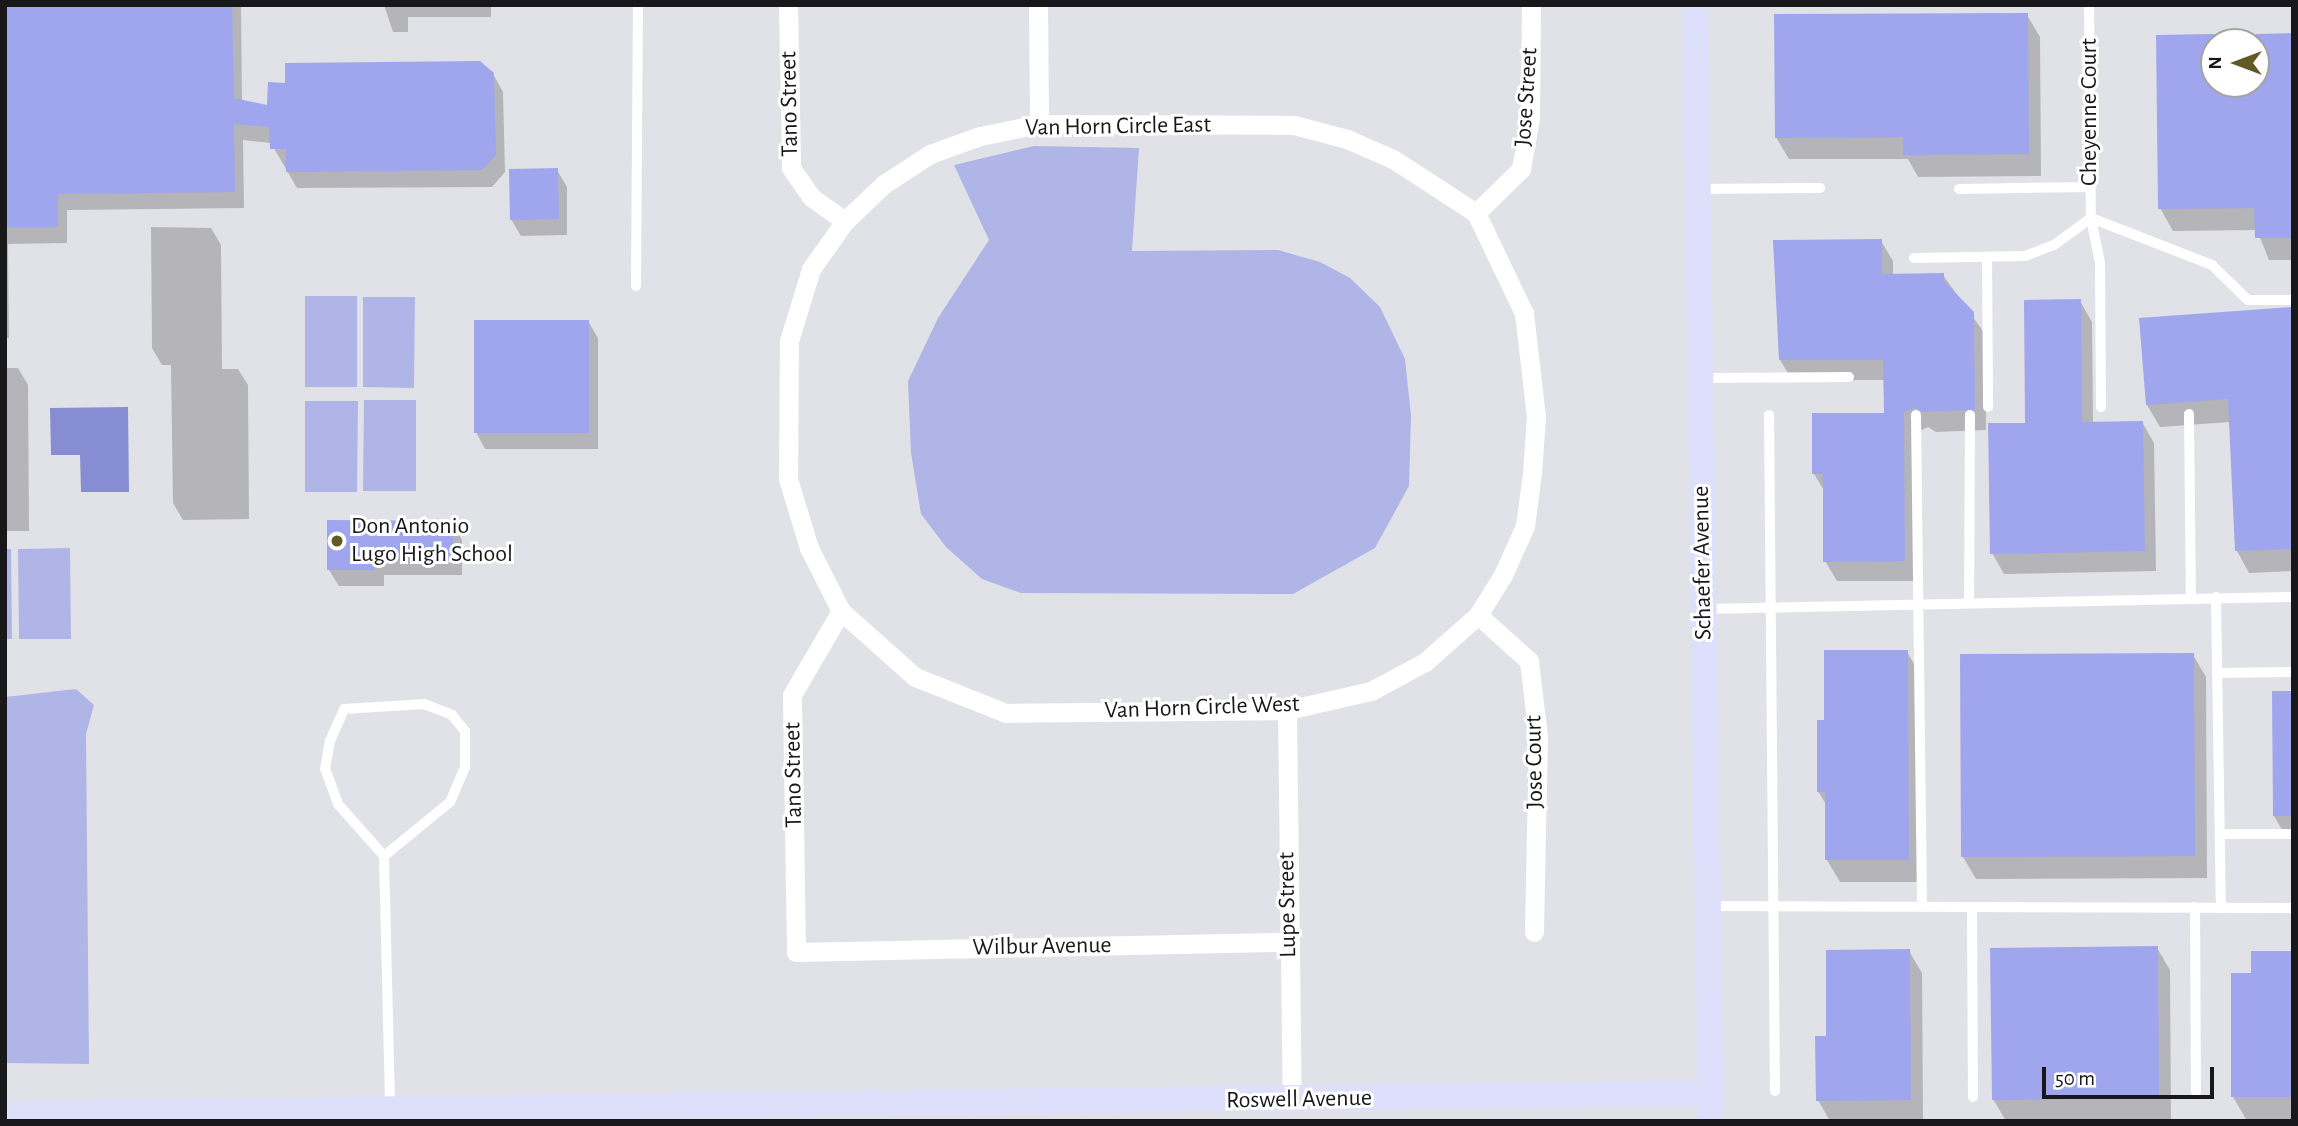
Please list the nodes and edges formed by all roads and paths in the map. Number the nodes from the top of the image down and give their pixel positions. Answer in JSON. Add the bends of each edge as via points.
{"nodes":[{"id":1,"x":638,"y":5,"type":"edge"},
{"id":2,"x":788,"y":5,"type":"edge"},
{"id":3,"x":1038,"y":5,"type":"edge"},
{"id":4,"x":1531,"y":5,"type":"edge"},
{"id":5,"x":1695,"y":5,"type":"edge"},
{"id":6,"x":2089,"y":5,"type":"edge"},
{"id":7,"x":1039,"y":124,"type":"junction"},
{"id":8,"x":2091,"y":187,"type":"junction"},
{"id":9,"x":1820,"y":188,"type":"dead end"},
{"id":10,"x":1698,"y":189,"type":"junction"},
{"id":11,"x":1959,"y":189,"type":"dead end"},
{"id":12,"x":1476,"y":213,"type":"junction"},
{"id":13,"x":2091,"y":218,"type":"junction"},
{"id":14,"x":845,"y":221,"type":"junction"},
{"id":15,"x":1987,"y":257,"type":"junction"},
{"id":16,"x":1914,"y":258,"type":"dead end"},
{"id":17,"x":636,"y":286,"type":"dead end"},
{"id":18,"x":2293,"y":300,"type":"edge"},
{"id":19,"x":1849,"y":377,"type":"dead end"},
{"id":20,"x":1700,"y":378,"type":"junction"},
{"id":21,"x":1988,"y":407,"type":"dead end"},
{"id":22,"x":2101,"y":407,"type":"dead end"},
{"id":23,"x":2189,"y":414,"type":"dead end"},
{"id":24,"x":1769,"y":415,"type":"dead end"},
{"id":25,"x":1916,"y":415,"type":"dead end"},
{"id":26,"x":1970,"y":415,"type":"dead end"},
{"id":27,"x":2216,"y":597,"type":"junction"},
{"id":28,"x":2293,"y":597,"type":"edge"},
{"id":29,"x":2191,"y":598,"type":"junction"},
{"id":30,"x":1969,"y":603,"type":"junction"},
{"id":31,"x":1918,"y":604,"type":"junction"},
{"id":32,"x":1770,"y":608,"type":"junction"},
{"id":33,"x":1704,"y":609,"type":"junction"},
{"id":34,"x":841,"y":611,"type":"junction"},
{"id":35,"x":1478,"y":615,"type":"junction"},
{"id":36,"x":2293,"y":672,"type":"edge"},
{"id":37,"x":2217,"y":673,"type":"junction"},
{"id":38,"x":1287,"y":710,"type":"junction"},
{"id":39,"x":2220,"y":834,"type":"junction"},
{"id":40,"x":2293,"y":834,"type":"edge"},
{"id":41,"x":384,"y":856,"type":"junction"},
{"id":42,"x":1708,"y":906,"type":"junction"},
{"id":43,"x":1772,"y":906,"type":"junction"},
{"id":44,"x":1922,"y":907,"type":"junction"},
{"id":45,"x":1972,"y":907,"type":"junction"},
{"id":46,"x":2195,"y":907,"type":"junction"},
{"id":47,"x":2221,"y":908,"type":"junction"},
{"id":48,"x":2293,"y":908,"type":"edge"},
{"id":49,"x":1534,"y":932,"type":"dead end"},
{"id":50,"x":1288,"y":942,"type":"junction"},
{"id":51,"x":796,"y":952,"type":"joint"},
{"id":52,"x":1775,"y":1091,"type":"dead end"},
{"id":53,"x":2196,"y":1092,"type":"dead end"},
{"id":54,"x":1711,"y":1093,"type":"junction"},
{"id":55,"x":1973,"y":1097,"type":"dead end"},
{"id":56,"x":1292,"y":1100,"type":"junction"},
{"id":57,"x":390,"y":1110,"type":"junction"},
{"id":58,"x":997,"y":1111,"type":"edge"},
{"id":59,"x":5,"y":1114,"type":"edge"},
{"id":60,"x":182,"y":1117,"type":"edge"},
{"id":61,"x":1711,"y":1121,"type":"edge"}],
"edges":[{"from":1,"to":17,"type":"lane"},
{"from":2,"to":14,"type":"street","name":"Tano Street","via":[[791,168],[811,197]]},
{"from":3,"to":7,"type":"street"},
{"from":4,"to":12,"type":"street","name":"Jose Street","via":[[1530,118],[1521,169]]},
{"from":5,"to":10,"type":"street","name":"Schaefer Avenue"},
{"from":6,"to":8,"type":"lane","name":"Cheyenne Court"},
{"from":7,"to":12,"type":"street","name":"Van Horn Circle East","via":[[1294,125],[1347,139],[1393,159]]},
{"from":7,"to":14,"type":"street","name":"Van Horn Circle East","via":[[979,136],[930,154],[884,184]]},
{"from":8,"to":11,"type":"lane"},
{"from":8,"to":13,"type":"lane","name":"Cheyenne Court"},
{"from":9,"to":10,"type":"lane"},
{"from":10,"to":20,"type":"street","name":"Schaefer Avenue"},
{"from":12,"to":35,"type":"street","name":"Van Horn Circle West","via":[[1524,313],[1536,416],[1525,526]]},
{"from":13,"to":15,"type":"lane","via":[[2054,245],[2018,257]]},
{"from":13,"to":18,"type":"lane","via":[[2212,265],[2248,300]]},
{"from":13,"to":22,"type":"lane","name":"Cheyenne Court","via":[[2100,263]]},
{"from":14,"to":34,"type":"street","name":"Van Horn Circle East","via":[[811,270],[789,355],[788,479],[809,548]]},
{"from":15,"to":16,"type":"lane"},
{"from":15,"to":21,"type":"lane"},
{"from":19,"to":20,"type":"lane"},
{"from":20,"to":33,"type":"street","name":"Schaefer Avenue"},
{"from":23,"to":29,"type":"lane"},
{"from":24,"to":32,"type":"lane"},
{"from":25,"to":31,"type":"lane"},
{"from":26,"to":30,"type":"lane"},
{"from":27,"to":28,"type":"lane"},
{"from":27,"to":29,"type":"lane"},
{"from":27,"to":37,"type":"lane"},
{"from":29,"to":30,"type":"lane"},
{"from":30,"to":31,"type":"lane"},
{"from":31,"to":32,"type":"lane"},
{"from":31,"to":44,"type":"lane"},
{"from":32,"to":33,"type":"lane"},
{"from":32,"to":43,"type":"lane"},
{"from":33,"to":42,"type":"street","name":"Schaefer Avenue"},
{"from":34,"to":38,"type":"street","name":"Van Horn Circle West","via":[[915,677],[1006,713]]},
{"from":34,"to":51,"type":"street","name":"Tano Street","via":[[792,695]]},
{"from":35,"to":38,"type":"street","name":"Van Horn Circle West","via":[[1425,662],[1371,691]]},
{"from":35,"to":49,"type":"street","name":"Jose Court","via":[[1529,661],[1538,737]]},
{"from":36,"to":37,"type":"lane"},
{"from":37,"to":39,"type":"lane"},
{"from":38,"to":50,"type":"street","name":"Lupe Street"},
{"from":39,"to":40,"type":"lane"},
{"from":39,"to":47,"type":"lane"},
{"from":41,"to":41,"type":"lane","via":[[450,802],[465,766],[465,731],[452,715],[424,704],[344,709],[330,741],[325,769],[338,804]]},
{"from":41,"to":57,"type":"lane"},
{"from":42,"to":43,"type":"lane"},
{"from":42,"to":54,"type":"street","name":"Schaefer Avenue"},
{"from":43,"to":44,"type":"lane"},
{"from":43,"to":52,"type":"lane"},
{"from":44,"to":45,"type":"lane"},
{"from":45,"to":46,"type":"lane"},
{"from":45,"to":55,"type":"lane"},
{"from":46,"to":47,"type":"lane"},
{"from":46,"to":53,"type":"lane"},
{"from":47,"to":48,"type":"lane"},
{"from":50,"to":51,"type":"street","name":"Wilbur Avenue"},
{"from":50,"to":56,"type":"street","name":"Lupe Street"},
{"from":54,"to":56,"type":"street","name":"Roswell Avenue"},
{"from":54,"to":61,"type":"street","name":"Schaefer Avenue"},
{"from":56,"to":58,"type":"street","name":"Roswell Avenue"},
{"from":57,"to":58,"type":"street","name":"Roswell Avenue"},
{"from":57,"to":60,"type":"street","name":"Roswell Avenue"},
{"from":59,"to":60,"type":"street","name":"Roswell Avenue"}]}
